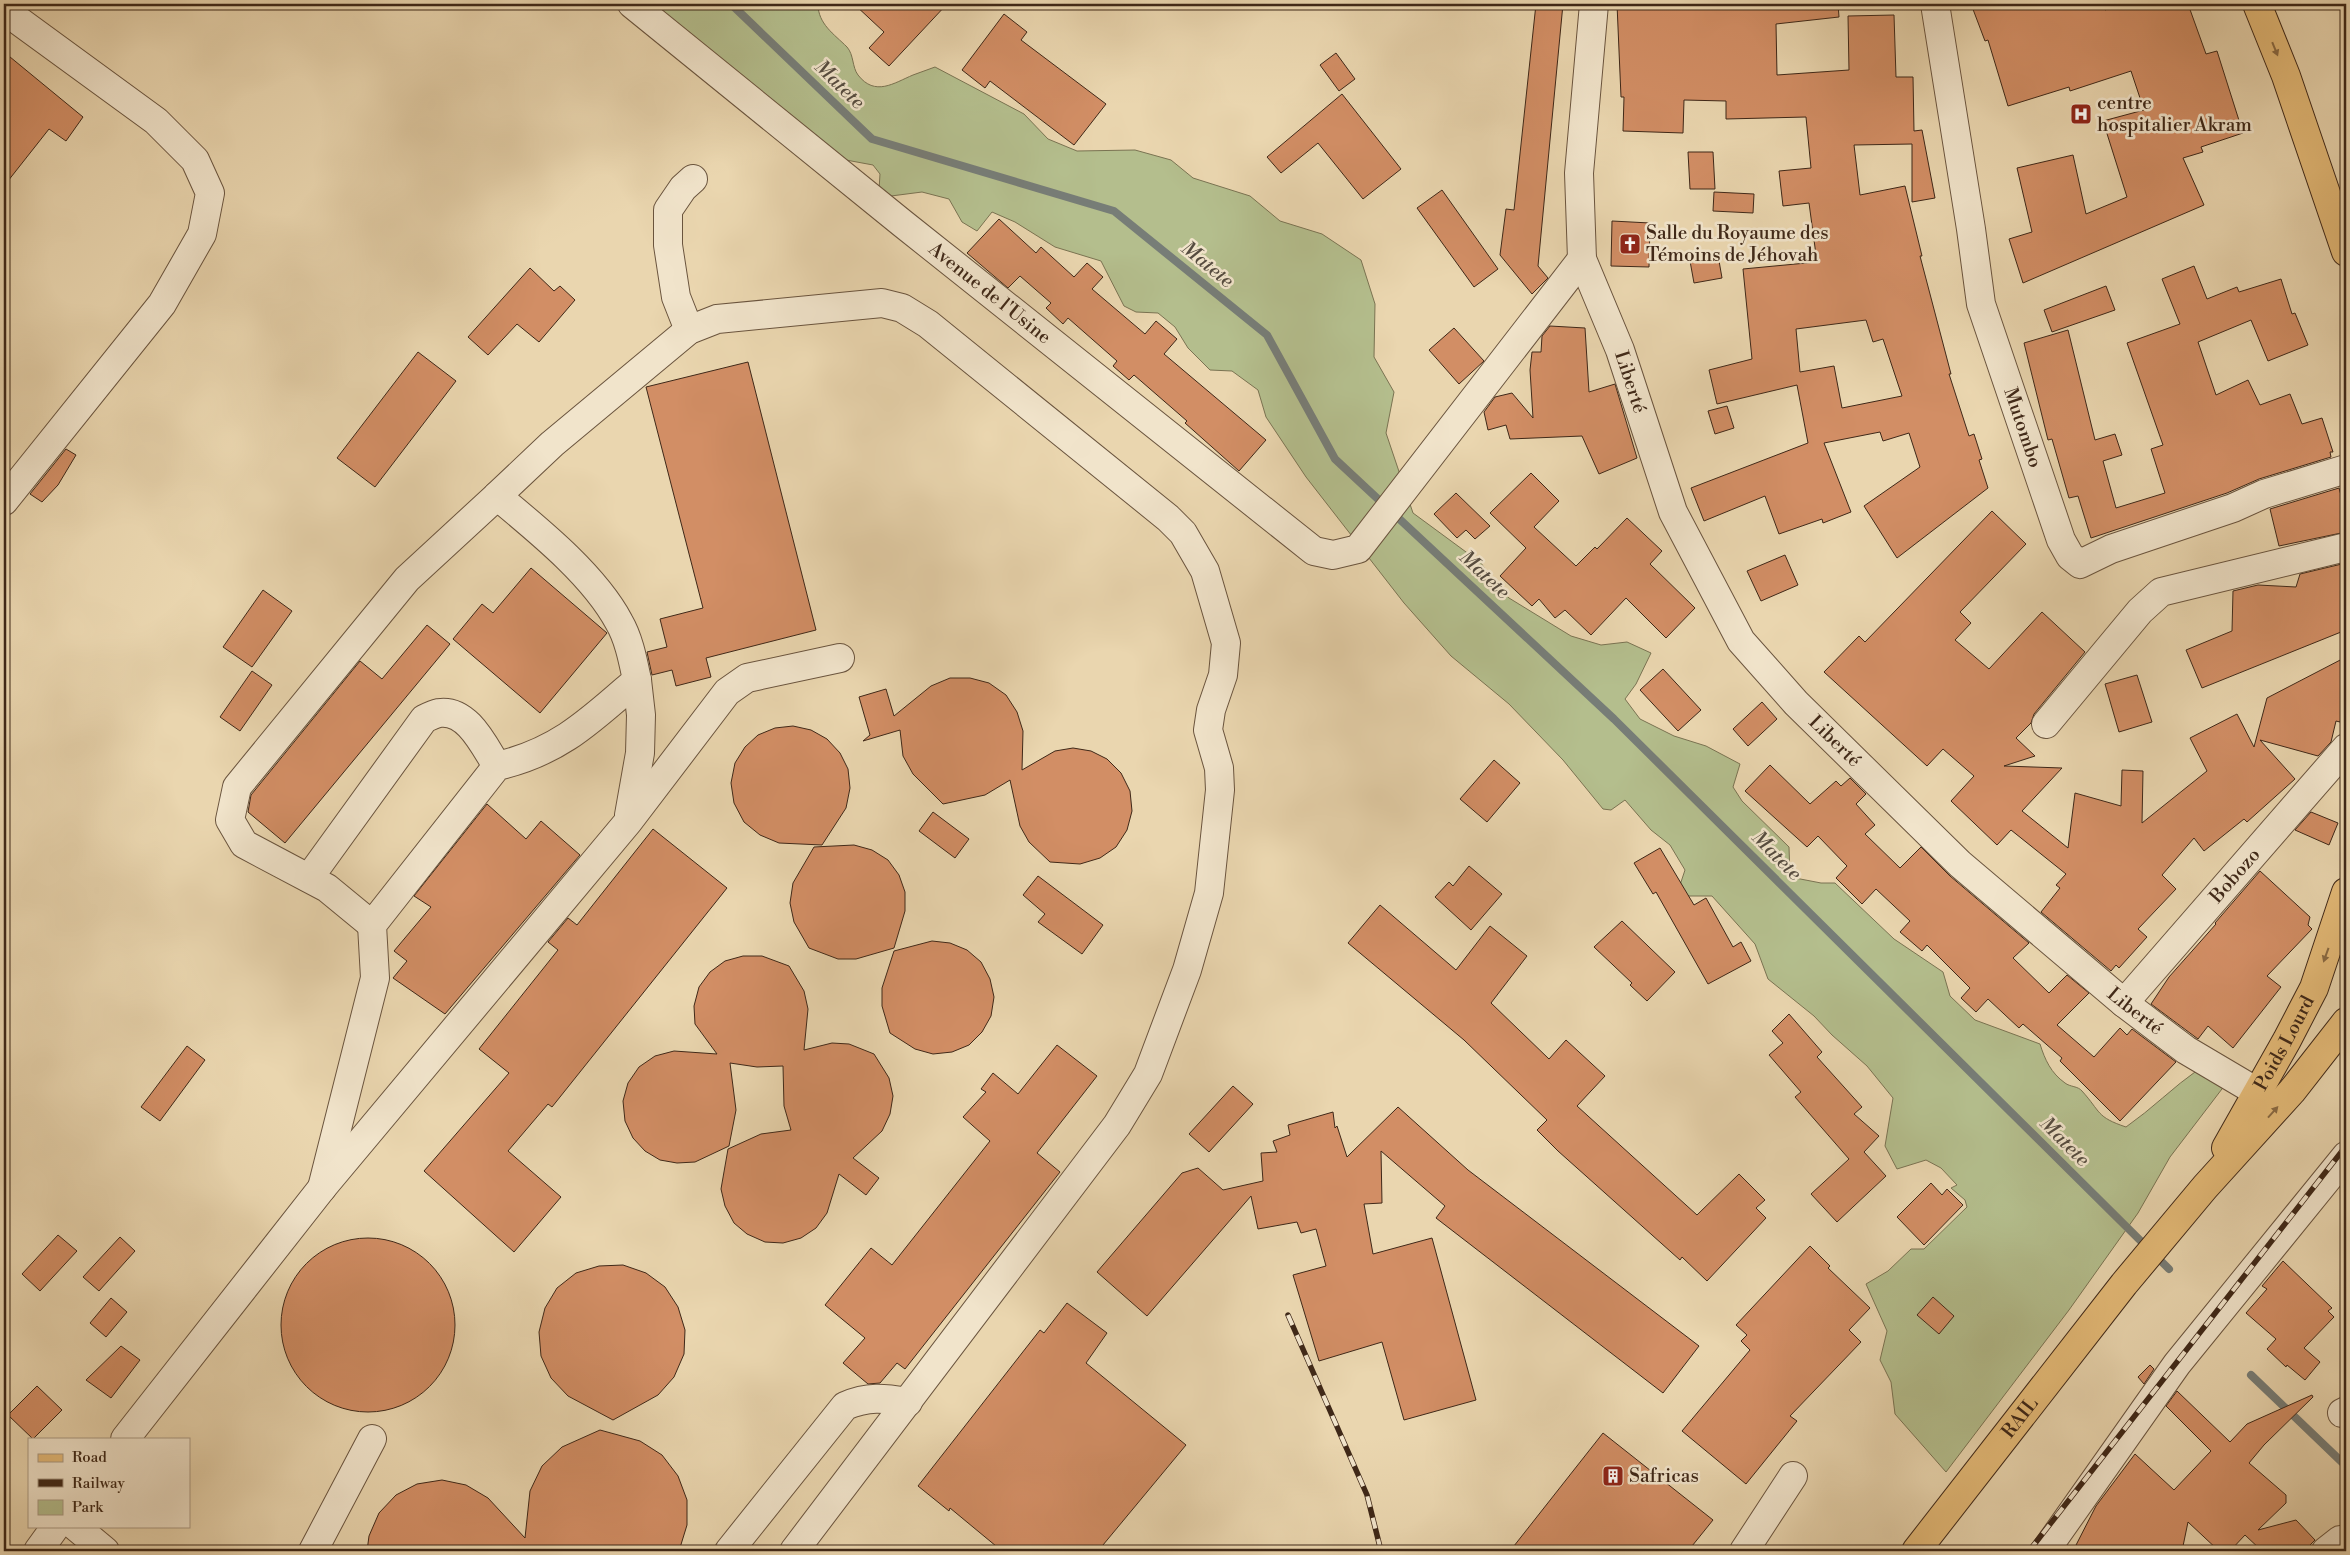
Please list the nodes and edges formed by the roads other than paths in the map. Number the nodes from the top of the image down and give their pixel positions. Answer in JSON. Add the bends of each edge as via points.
{"nodes":[{"id":1,"x":632,"y":4,"type":"edge"},
{"id":2,"x":1594,"y":4,"type":"edge"},
{"id":3,"x":1935,"y":4,"type":"edge"},
{"id":4,"x":2257,"y":4,"type":"edge"},
{"id":5,"x":4,"y":10,"type":"edge"},
{"id":6,"x":693,"y":179,"type":"dead end"},
{"id":7,"x":2346,"y":252,"type":"edge"},
{"id":8,"x":1582,"y":259,"type":"junction"},
{"id":9,"x":689,"y":330,"type":"junction"},
{"id":10,"x":2346,"y":469,"type":"edge"},
{"id":11,"x":497,"y":496,"type":"junction"},
{"id":12,"x":4,"y":501,"type":"edge"},
{"id":13,"x":2346,"y":547,"type":"edge"},
{"id":14,"x":840,"y":658,"type":"dead end"},
{"id":15,"x":637,"y":680,"type":"junction"},
{"id":16,"x":2046,"y":724,"type":"dead end"},
{"id":17,"x":2346,"y":748,"type":"edge"},
{"id":18,"x":497,"y":766,"type":"junction"},
{"id":19,"x":628,"y":822,"type":"junction"},
{"id":20,"x":309,"y":878,"type":"junction"},
{"id":21,"x":2346,"y":892,"type":"edge"},
{"id":22,"x":372,"y":925,"type":"junction"},
{"id":23,"x":2124,"y":1003,"type":"junction"},
{"id":24,"x":2346,"y":1022,"type":"edge"},
{"id":25,"x":2257,"y":1092,"type":"junction"},
{"id":26,"x":2346,"y":1156,"type":"edge"},
{"id":27,"x":2205,"y":1187,"type":"junction"},
{"id":28,"x":322,"y":1188,"type":"junction"},
{"id":29,"x":2160,"y":1240,"type":"joint"},
{"id":30,"x":908,"y":1402,"type":"junction"},
{"id":31,"x":126,"y":1438,"type":"edge"},
{"id":32,"x":372,"y":1439,"type":"dead end"},
{"id":33,"x":1793,"y":1476,"type":"dead end"},
{"id":34,"x":55,"y":1528,"type":"edge"},
{"id":35,"x":77,"y":1528,"type":"edge"},
{"id":36,"x":38,"y":1551,"type":"edge"},
{"id":37,"x":105,"y":1551,"type":"edge"},
{"id":38,"x":314,"y":1551,"type":"edge"},
{"id":39,"x":729,"y":1551,"type":"edge"},
{"id":40,"x":794,"y":1551,"type":"edge"},
{"id":41,"x":1744,"y":1551,"type":"edge"},
{"id":42,"x":1916,"y":1551,"type":"edge"},
{"id":43,"x":2046,"y":1551,"type":"edge"},
{"id":44,"x":2326,"y":1551,"type":"edge"},
{"id":45,"x":2344,"y":1551,"type":"edge"}],
"edges":[{"from":1,"to":8,"type":"street","name":"Avenue de l'Usine","via":[[1314,551],[1334,555],[1358,549]]},
{"from":2,"to":8,"type":"street","name":"Liberté","via":[[1579,173]]},
{"from":3,"to":10,"type":"street","name":"Mutombo","via":[[1980,304],[2061,540],[2070,556],[2080,564],[2111,549],[2233,508],[2264,494]]},
{"from":4,"to":7,"type":"main road","one_way":true,"via":[[2286,76]]},
{"from":5,"to":12,"type":"street","via":[[156,121],[195,160],[210,193],[202,234],[162,304]]},
{"from":6,"to":9,"type":"street","via":[[668,210],[668,245],[676,297]]},
{"from":8,"to":23,"type":"street","name":"Liberté","via":[[1620,350],[1673,512],[1741,641],[1796,703],[1960,864]]},
{"from":9,"to":11,"type":"street","via":[[552,444]]},
{"from":9,"to":30,"type":"street","via":[[717,319],[860,303],[882,303],[902,308],[928,324],[1183,533],[1205,571],[1226,643],[1223,675],[1208,730],[1220,768],[1209,893],[1187,970],[1148,1074],[1117,1125]]},
{"from":11,"to":15,"type":"street","via":[[596,587],[620,622]]},
{"from":11,"to":20,"type":"street","via":[[408,579],[238,787],[230,820],[244,844]]},
{"from":13,"to":16,"type":"street","via":[[2161,592],[2140,611]]},
{"from":14,"to":19,"type":"street","via":[[747,678],[727,692]]},
{"from":15,"to":18,"type":"street","via":[[562,741],[525,760]]},
{"from":15,"to":19,"type":"street","via":[[641,715],[640,753]]},
{"from":17,"to":23,"type":"street","name":"Bobozo"},
{"from":18,"to":20,"type":"street","via":[[472,728],[455,715],[438,713],[424,719]]},
{"from":18,"to":22,"type":"street"},
{"from":19,"to":28,"type":"street"},
{"from":20,"to":22,"type":"street","via":[[327,888]]},
{"from":21,"to":25,"type":"main road","name":"Poids Lourd","one_way":true,"via":[[2314,988]]},
{"from":22,"to":28,"type":"street","via":[[375,978]]},
{"from":23,"to":25,"type":"street","name":"Liberté","via":[[2186,1050]]},
{"from":27,"to":24,"type":"main road","name":"Poids Lourd","one_way":true,"via":[[2292,1092]]},
{"from":25,"to":27,"type":"main road","name":"Poids Lourd"},
{"from":26,"to":43,"type":"street","via":[[2177,1364]]},
{"from":27,"to":29,"type":"main road","name":"Poids Lourd"},
{"from":28,"to":31,"type":"street"},
{"from":29,"to":42,"type":"main road","name":"RAIL"},
{"from":30,"to":39,"type":"street","via":[[881,1397],[862,1398],[845,1406]]},
{"from":30,"to":40,"type":"street"},
{"from":32,"to":38,"type":"street"},
{"from":33,"to":41,"type":"street"},
{"from":34,"to":36,"type":"street"},
{"from":35,"to":37,"type":"street"},
{"from":44,"to":45,"type":"street","via":[[2340,1540]]}]}
